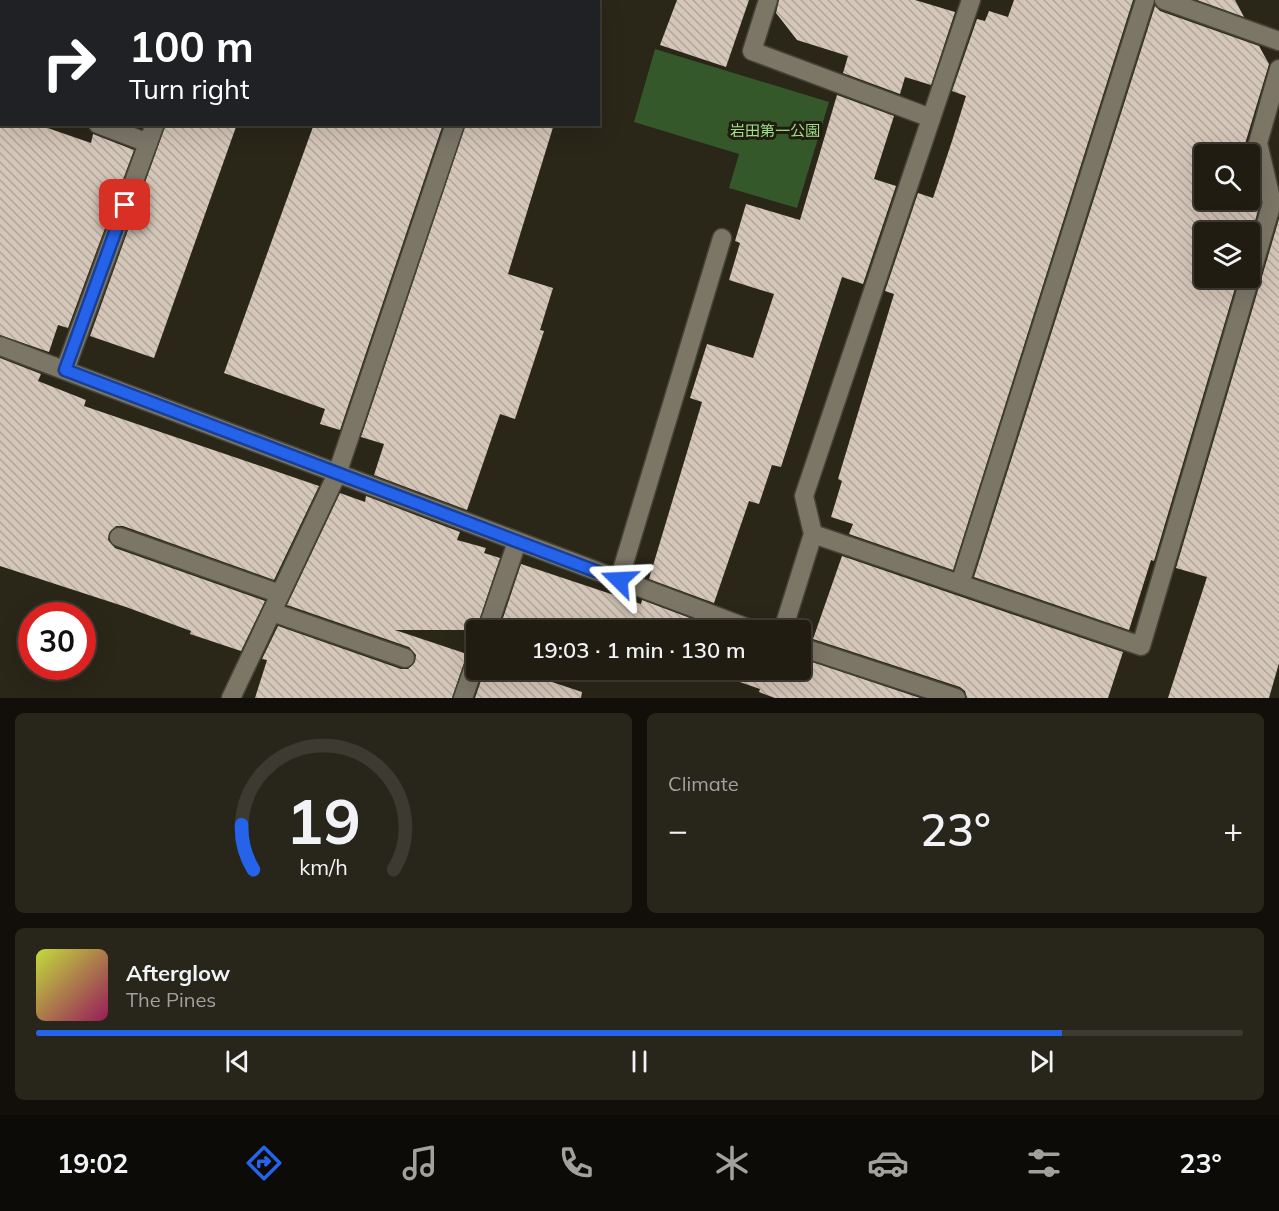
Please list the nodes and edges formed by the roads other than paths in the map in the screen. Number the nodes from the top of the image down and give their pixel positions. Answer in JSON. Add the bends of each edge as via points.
{"nodes":[{"id":1,"x":768,"y":0,"type":"edge"},
{"id":2,"x":971,"y":0,"type":"edge"},
{"id":3,"x":1145,"y":0,"type":"edge"},
{"id":4,"x":1164,"y":0,"type":"edge"},
{"id":5,"x":1279,"y":41,"type":"edge"},
{"id":6,"x":1279,"y":69,"type":"edge"},
{"id":7,"x":931,"y":118,"type":"junction"},
{"id":8,"x":103,"y":126,"type":"edge"},
{"id":9,"x":154,"y":126,"type":"edge"},
{"id":10,"x":454,"y":126,"type":"edge"},
{"id":11,"x":148,"y":143,"type":"junction"},
{"id":12,"x":722,"y":238,"type":"dead end"},
{"id":13,"x":1,"y":350,"type":"edge"},
{"id":14,"x":65,"y":370,"type":"junction"},
{"id":15,"x":337,"y":474,"type":"junction"},
{"id":16,"x":813,"y":534,"type":"junction"},
{"id":17,"x":119,"y":537,"type":"dead end"},
{"id":18,"x":517,"y":542,"type":"junction"},
{"id":19,"x":619,"y":580,"type":"junction"},
{"id":20,"x":960,"y":584,"type":"junction"},
{"id":21,"x":280,"y":594,"type":"junction"},
{"id":22,"x":272,"y":612,"type":"junction"},
{"id":23,"x":490,"y":620,"type":"edge"},
{"id":24,"x":726,"y":620,"type":"edge"},
{"id":25,"x":786,"y":620,"type":"edge"},
{"id":26,"x":811,"y":650,"type":"edge"},
{"id":27,"x":405,"y":658,"type":"dead end"},
{"id":28,"x":469,"y":680,"type":"edge"},
{"id":29,"x":231,"y":698,"type":"edge"},
{"id":30,"x":463,"y":698,"type":"edge"},
{"id":31,"x":956,"y":698,"type":"edge"}],
"edges":[{"from":1,"to":7,"type":"street","via":[[752,51]]},
{"from":2,"to":7,"type":"street"},
{"from":3,"to":20,"type":"street"},
{"from":4,"to":5,"type":"street"},
{"from":6,"to":20,"type":"street","via":[[1258,143],[1272,203],[1141,646]]},
{"from":7,"to":16,"type":"street","via":[[804,496]]},
{"from":8,"to":11,"type":"street"},
{"from":9,"to":11,"type":"street"},
{"from":10,"to":15,"type":"street"},
{"from":11,"to":14,"type":"street"},
{"from":12,"to":19,"type":"street"},
{"from":13,"to":14,"type":"street"},
{"from":14,"to":15,"type":"street"},
{"from":15,"to":18,"type":"street"},
{"from":15,"to":21,"type":"street"},
{"from":16,"to":20,"type":"street"},
{"from":16,"to":25,"type":"street"},
{"from":17,"to":21,"type":"street"},
{"from":18,"to":19,"type":"street"},
{"from":18,"to":23,"type":"street"},
{"from":19,"to":24,"type":"street"},
{"from":21,"to":22,"type":"street"},
{"from":22,"to":27,"type":"street"},
{"from":22,"to":29,"type":"street"},
{"from":26,"to":31,"type":"street"},
{"from":28,"to":30,"type":"street"}]}
